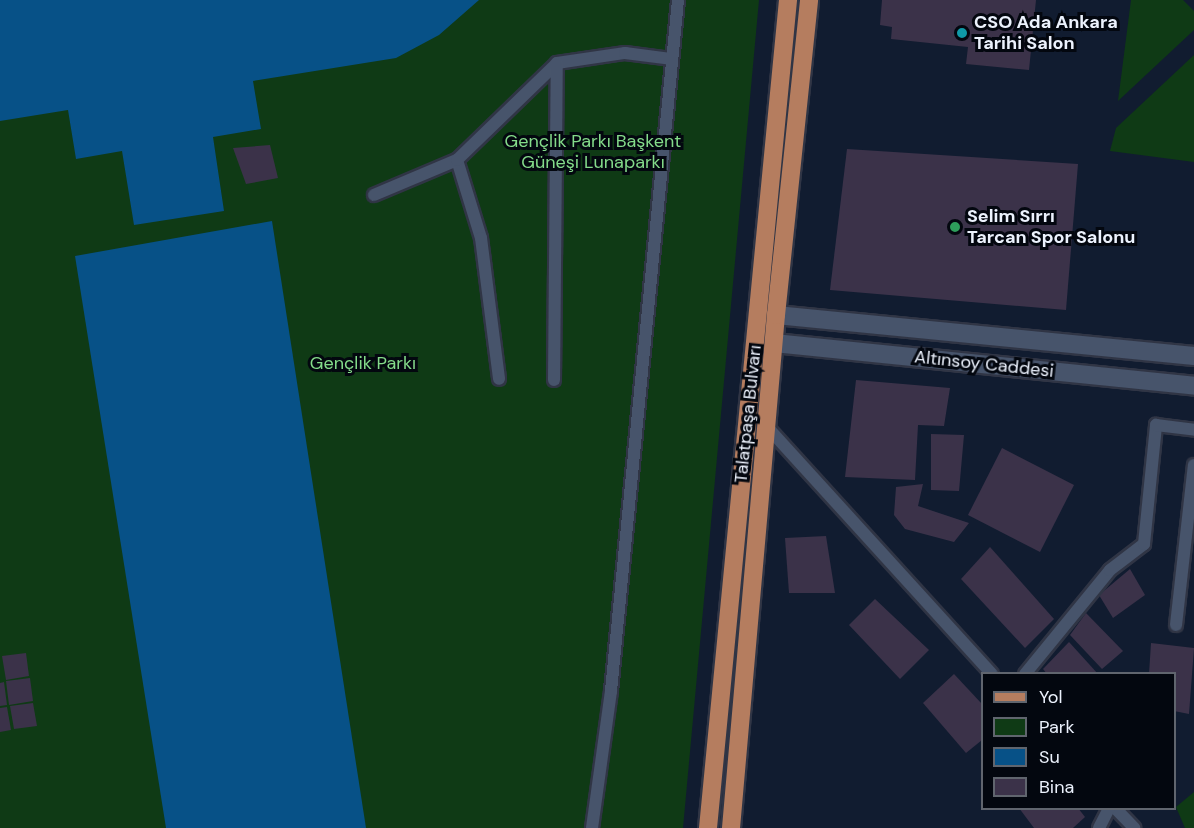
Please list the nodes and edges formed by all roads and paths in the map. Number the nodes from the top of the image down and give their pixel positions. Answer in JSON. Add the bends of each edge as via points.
{"nodes":[{"id":1,"x":678,"y":0,"type":"edge"},
{"id":2,"x":788,"y":0,"type":"edge"},
{"id":3,"x":809,"y":0,"type":"edge"},
{"id":4,"x":671,"y":59,"type":"junction"},
{"id":5,"x":557,"y":63,"type":"junction"},
{"id":6,"x":457,"y":160,"type":"junction"},
{"id":7,"x":374,"y":195,"type":"dead end"},
{"id":8,"x":776,"y":315,"type":"junction"},
{"id":9,"x":774,"y":343,"type":"junction"},
{"id":10,"x":1194,"y":356,"type":"edge"},
{"id":11,"x":499,"y":379,"type":"dead end"},
{"id":12,"x":554,"y":380,"type":"dead end"},
{"id":13,"x":1194,"y":386,"type":"edge"},
{"id":14,"x":769,"y":429,"type":"junction"},
{"id":15,"x":1194,"y":430,"type":"edge"},
{"id":16,"x":1194,"y":465,"type":"edge"},
{"id":17,"x":1176,"y":625,"type":"dead end"},
{"id":18,"x":990,"y":672,"type":"edge"},
{"id":19,"x":1027,"y":672,"type":"edge"},
{"id":20,"x":1108,"y":810,"type":"edge"},
{"id":21,"x":1117,"y":810,"type":"edge"},
{"id":22,"x":592,"y":828,"type":"edge"},
{"id":23,"x":708,"y":828,"type":"edge"},
{"id":24,"x":731,"y":828,"type":"edge"},
{"id":25,"x":1098,"y":828,"type":"edge"},
{"id":26,"x":1134,"y":828,"type":"edge"}],
"edges":[{"from":1,"to":4,"type":"lane"},
{"from":2,"to":23,"type":"main road","name":"Talatpaşa Bulvarı"},
{"from":3,"to":8,"type":"main road","name":"Talatpaşa Bulvarı"},
{"from":4,"to":5,"type":"lane","via":[[625,53]]},
{"from":4,"to":22,"type":"lane","via":[[611,690]]},
{"from":5,"to":6,"type":"lane"},
{"from":5,"to":12,"type":"lane"},
{"from":6,"to":7,"type":"lane"},
{"from":6,"to":11,"type":"lane","via":[[482,238]]},
{"from":8,"to":9,"type":"main road","name":"Talatpaşa Bulvarı"},
{"from":8,"to":10,"type":"street","name":"Altınsoy Caddesi"},
{"from":9,"to":13,"type":"street","name":"Altınsoy Caddesi"},
{"from":9,"to":14,"type":"main road","name":"Talatpaşa Bulvarı"},
{"from":14,"to":18,"type":"lane"},
{"from":14,"to":24,"type":"main road","name":"Talatpaşa Bulvarı"},
{"from":15,"to":19,"type":"lane","via":[[1156,425],[1144,544],[1110,570]]},
{"from":16,"to":17,"type":"lane"},
{"from":20,"to":25,"type":"lane"},
{"from":21,"to":26,"type":"lane"}]}
